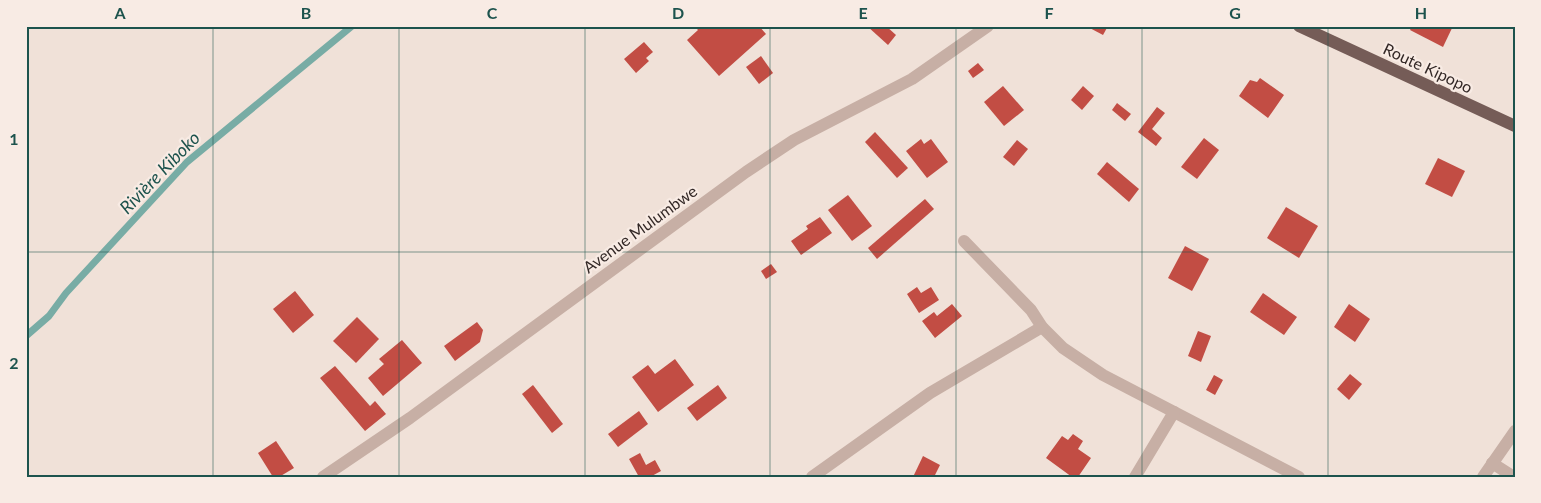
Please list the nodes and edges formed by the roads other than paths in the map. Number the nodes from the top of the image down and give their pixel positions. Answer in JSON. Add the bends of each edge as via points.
{"nodes":[{"id":1,"x":988,"y":26,"type":"edge"},
{"id":2,"x":1300,"y":26,"type":"edge"},
{"id":3,"x":1515,"y":126,"type":"edge"},
{"id":4,"x":964,"y":241,"type":"dead end"},
{"id":5,"x":1042,"y":327,"type":"junction"},
{"id":6,"x":1174,"y":412,"type":"junction"},
{"id":7,"x":1515,"y":431,"type":"edge"},
{"id":8,"x":1492,"y":463,"type":"junction"},
{"id":9,"x":323,"y":477,"type":"edge"},
{"id":10,"x":812,"y":477,"type":"edge"},
{"id":11,"x":1135,"y":477,"type":"edge"},
{"id":12,"x":1299,"y":477,"type":"edge"},
{"id":13,"x":1483,"y":477,"type":"edge"},
{"id":14,"x":1514,"y":477,"type":"edge"}],
"edges":[{"from":1,"to":9,"type":"street","name":"Avenue Mulumbwe","via":[[912,79],[794,140],[746,172],[410,418]]},
{"from":2,"to":3,"type":"main road","name":"Route Kipopo"},
{"from":4,"to":5,"type":"street","via":[[1031,310]]},
{"from":5,"to":6,"type":"street","via":[[1063,348],[1102,375]]},
{"from":5,"to":10,"type":"street","via":[[930,393]]},
{"from":6,"to":11,"type":"street"},
{"from":6,"to":12,"type":"street"},
{"from":7,"to":8,"type":"street"},
{"from":8,"to":13,"type":"street"},
{"from":8,"to":14,"type":"street"}]}
